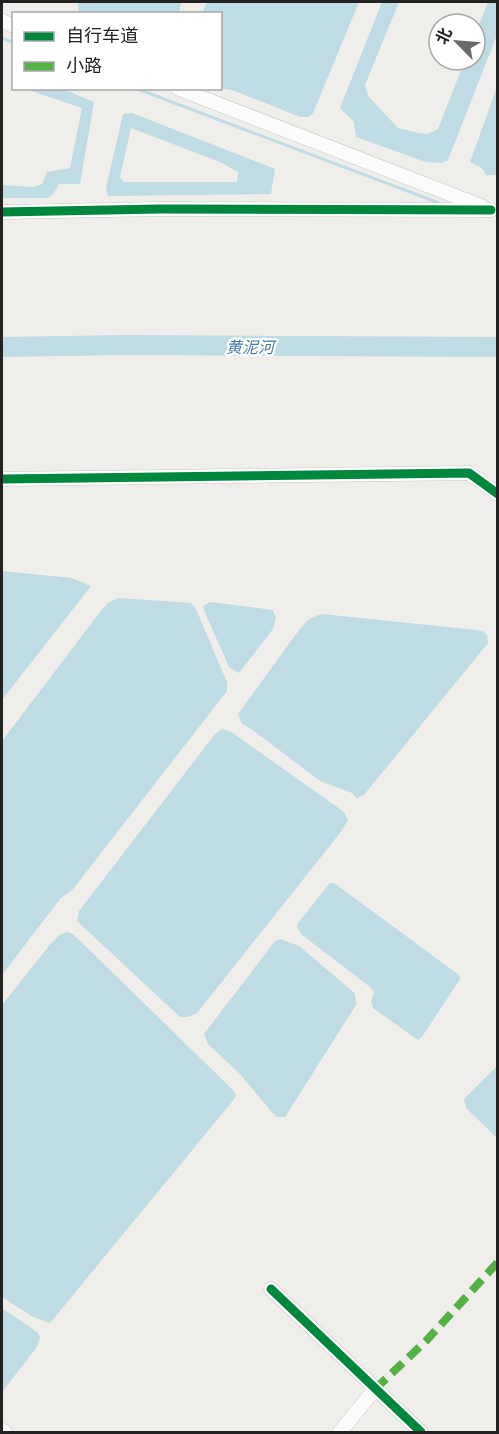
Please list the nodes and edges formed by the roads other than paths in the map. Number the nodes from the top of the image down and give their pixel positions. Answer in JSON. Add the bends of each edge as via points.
{"nodes":[{"id":1,"x":182,"y":90,"type":"edge"},
{"id":2,"x":494,"y":210,"type":"edge"},
{"id":3,"x":2,"y":212,"type":"edge"},
{"id":4,"x":2,"y":479,"type":"edge"},
{"id":5,"x":498,"y":494,"type":"edge"},
{"id":6,"x":271,"y":1289,"type":"dead end"},
{"id":7,"x":375,"y":1389,"type":"junction"},
{"id":8,"x":340,"y":1432,"type":"edge"},
{"id":9,"x":421,"y":1432,"type":"edge"}],
"edges":[{"from":1,"to":2,"type":"street"},
{"from":2,"to":3,"type":"street"},
{"from":4,"to":5,"type":"street","via":[[469,473]]},
{"from":6,"to":7,"type":"street"},
{"from":7,"to":8,"type":"street"},
{"from":7,"to":9,"type":"street"}]}
